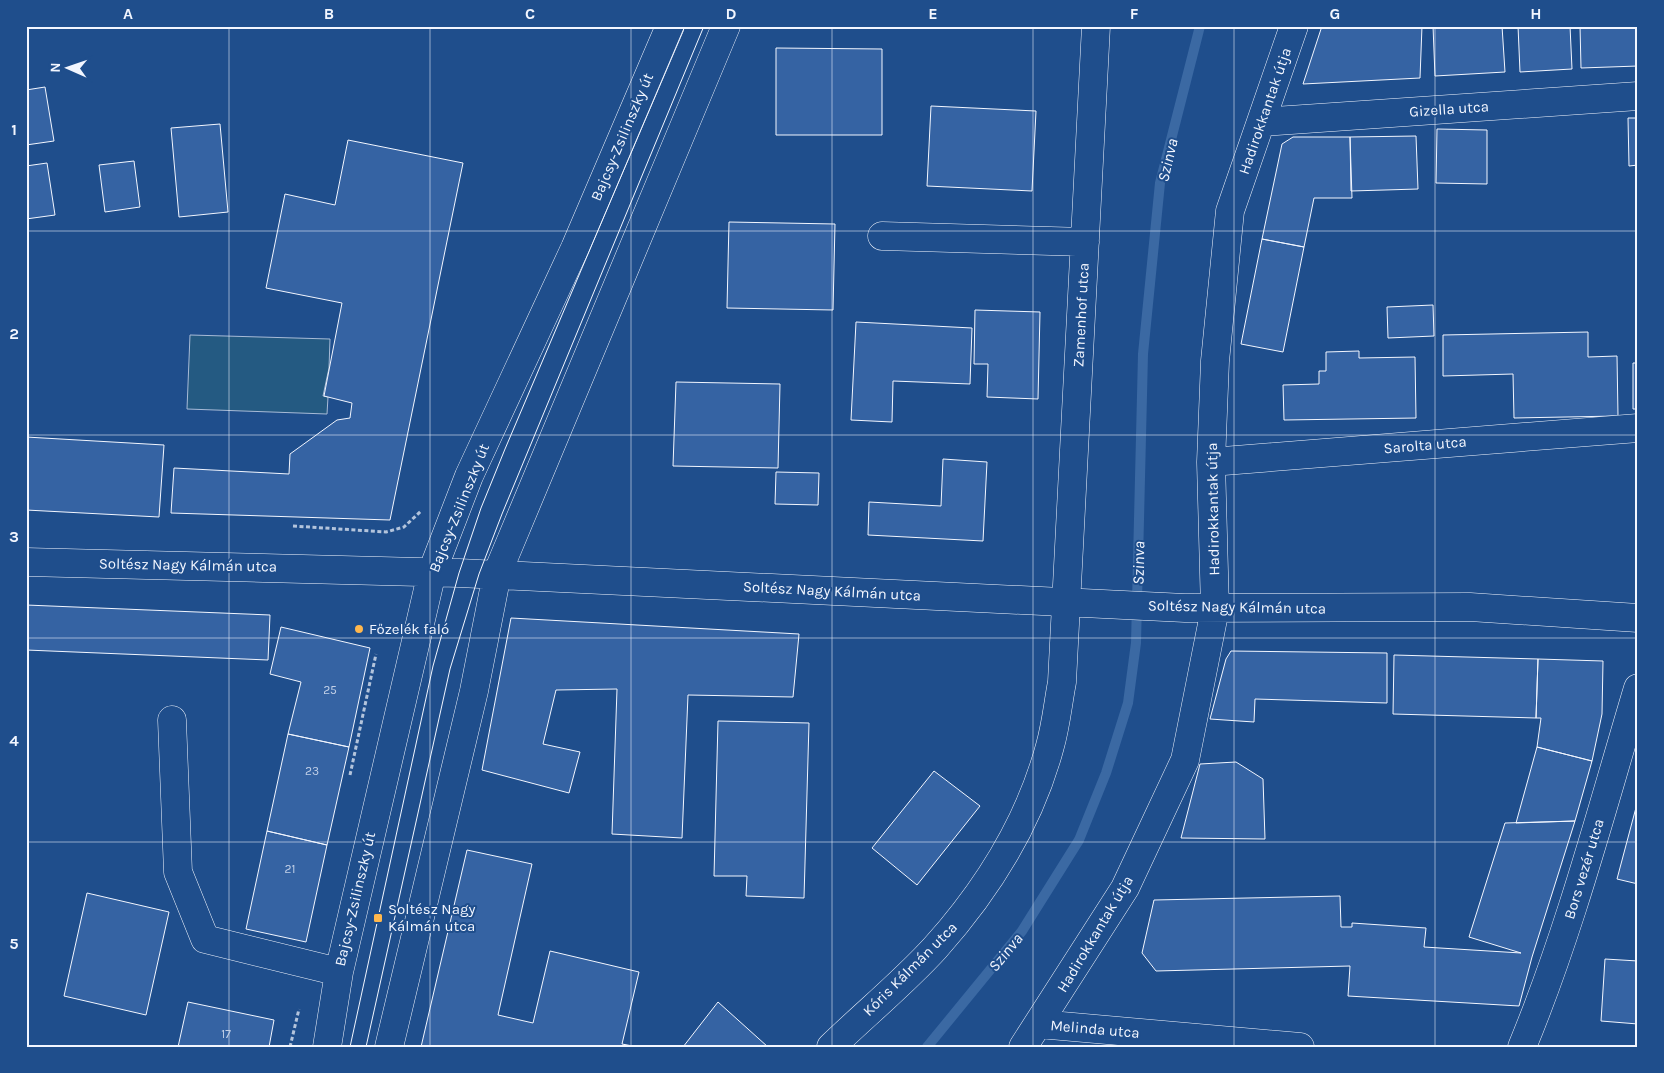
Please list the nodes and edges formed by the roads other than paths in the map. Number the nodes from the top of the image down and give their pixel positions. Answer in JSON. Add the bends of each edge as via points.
{"nodes":[{"id":1,"x":670,"y":26,"type":"edge"},
{"id":2,"x":726,"y":26,"type":"edge"},
{"id":3,"x":1096,"y":26,"type":"edge"},
{"id":4,"x":1294,"y":26,"type":"edge"},
{"id":5,"x":1638,"y":96,"type":"edge"},
{"id":6,"x":1261,"y":122,"type":"junction"},
{"id":7,"x":882,"y":236,"type":"dead end"},
{"id":8,"x":1085,"y":242,"type":"junction"},
{"id":9,"x":1638,"y":428,"type":"edge"},
{"id":10,"x":1211,"y":462,"type":"junction"},
{"id":11,"x":26,"y":562,"type":"edge"},
{"id":12,"x":432,"y":572,"type":"junction"},
{"id":13,"x":497,"y":574,"type":"junction"},
{"id":14,"x":1066,"y":603,"type":"junction"},
{"id":15,"x":1215,"y":609,"type":"junction"},
{"id":16,"x":1638,"y":618,"type":"edge"},
{"id":17,"x":1638,"y":688,"type":"edge"},
{"id":18,"x":172,"y":720,"type":"dead end"},
{"id":19,"x":339,"y":972,"type":"junction"},
{"id":20,"x":1039,"y":1024,"type":"junction"},
{"id":21,"x":327,"y":1047,"type":"edge"},
{"id":22,"x":388,"y":1047,"type":"edge"},
{"id":23,"x":830,"y":1047,"type":"edge"},
{"id":24,"x":1023,"y":1047,"type":"edge"},
{"id":25,"x":1300,"y":1047,"type":"edge"},
{"id":26,"x":1522,"y":1047,"type":"edge"}],
"edges":[{"from":1,"to":12,"type":"street","name":"Bajcsy-Zsilinszky út","via":[[575,248],[469,476]]},
{"from":2,"to":13,"type":"street"},
{"from":3,"to":8,"type":"street","name":"Zamenhof utca"},
{"from":4,"to":6,"type":"street","name":"Hadirokkantak útja"},
{"from":5,"to":6,"type":"street","name":"Gizella utca"},
{"from":6,"to":10,"type":"street","name":"Hadirokkantak útja","via":[[1230,211],[1215,361]]},
{"from":7,"to":8,"type":"street"},
{"from":8,"to":14,"type":"street","name":"Zamenhof utca"},
{"from":9,"to":10,"type":"street","name":"Sarolta utca"},
{"from":10,"to":15,"type":"street","name":"Hadirokkantak útja"},
{"from":11,"to":12,"type":"street","name":"Soltész Nagy Kálmán utca"},
{"from":12,"to":13,"type":"street","name":"Soltész Nagy Kálmán utca"},
{"from":12,"to":19,"type":"street","name":"Bajcsy-Zsilinszky út"},
{"from":13,"to":14,"type":"street","name":"Soltész Nagy Kálmán utca"},
{"from":13,"to":22,"type":"street","via":[[474,690]]},
{"from":14,"to":15,"type":"street","name":"Soltész Nagy Kálmán utca"},
{"from":14,"to":23,"type":"street","name":"Kóris Kálmán utca","via":[[1062,682],[1050,745],[1033,798],[1001,862],[934,949]]},
{"from":15,"to":16,"type":"street","name":"Soltész Nagy Kálmán utca","via":[[1470,607]]},
{"from":15,"to":20,"type":"street","name":"Hadirokkantak útja","via":[[1185,760],[1125,888]]},
{"from":17,"to":26,"type":"street","name":"Bors vezér utca","via":[[1546,990]]},
{"from":18,"to":19,"type":"street","via":[[178,872],[205,939]]},
{"from":19,"to":21,"type":"street","name":"Bajcsy-Zsilinszky út"},
{"from":20,"to":24,"type":"street","name":"Hadirokkantak útja"},
{"from":20,"to":25,"type":"street","name":"Melinda utca"}]}
